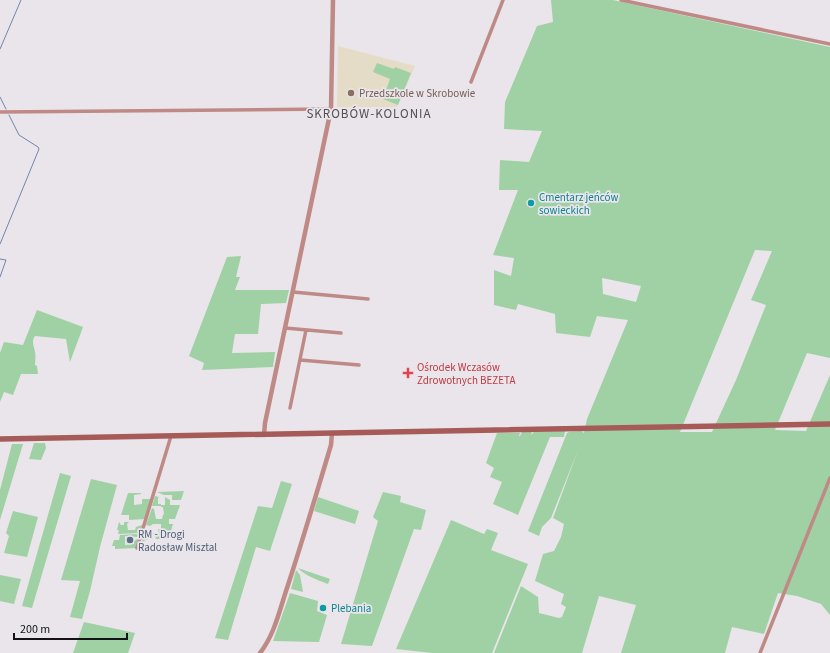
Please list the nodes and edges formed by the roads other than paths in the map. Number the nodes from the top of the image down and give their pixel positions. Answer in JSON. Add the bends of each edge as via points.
{"nodes":[{"id":1,"x":333,"y":0,"type":"edge"},
{"id":2,"x":503,"y":0,"type":"edge"},
{"id":3,"x":621,"y":0,"type":"edge"},
{"id":4,"x":830,"y":44,"type":"edge"},
{"id":5,"x":471,"y":82,"type":"dead end"},
{"id":6,"x":330,"y":109,"type":"junction"},
{"id":7,"x":0,"y":112,"type":"edge"},
{"id":8,"x":293,"y":292,"type":"junction"},
{"id":9,"x":368,"y":299,"type":"dead end"},
{"id":10,"x":285,"y":328,"type":"junction"},
{"id":11,"x":306,"y":330,"type":"junction"},
{"id":12,"x":340,"y":334,"type":"dead end"},
{"id":13,"x":300,"y":360,"type":"junction"},
{"id":14,"x":359,"y":365,"type":"dead end"},
{"id":15,"x":290,"y":408,"type":"dead end"},
{"id":16,"x":830,"y":424,"type":"edge"},
{"id":17,"x":332,"y":433,"type":"junction"},
{"id":18,"x":264,"y":434,"type":"junction"},
{"id":19,"x":171,"y":436,"type":"junction"},
{"id":20,"x":0,"y":439,"type":"edge"},
{"id":21,"x":830,"y":478,"type":"edge"},
{"id":22,"x":138,"y":548,"type":"dead end"},
{"id":23,"x":260,"y":653,"type":"edge"},
{"id":24,"x":760,"y":653,"type":"edge"}],
"edges":[{"from":1,"to":6,"type":"street"},
{"from":2,"to":5,"type":"street"},
{"from":3,"to":4,"type":"street"},
{"from":6,"to":7,"type":"street"},
{"from":6,"to":8,"type":"street"},
{"from":8,"to":9,"type":"street"},
{"from":8,"to":10,"type":"street"},
{"from":10,"to":11,"type":"street"},
{"from":10,"to":18,"type":"street"},
{"from":11,"to":12,"type":"street"},
{"from":11,"to":13,"type":"street"},
{"from":13,"to":14,"type":"street"},
{"from":13,"to":15,"type":"street"},
{"from":16,"to":17,"type":"main road"},
{"from":17,"to":18,"type":"main road"},
{"from":17,"to":23,"type":"street","via":[[331,445],[272,632]]},
{"from":18,"to":19,"type":"main road"},
{"from":19,"to":20,"type":"main road"},
{"from":19,"to":22,"type":"street"},
{"from":21,"to":24,"type":"street"}]}
